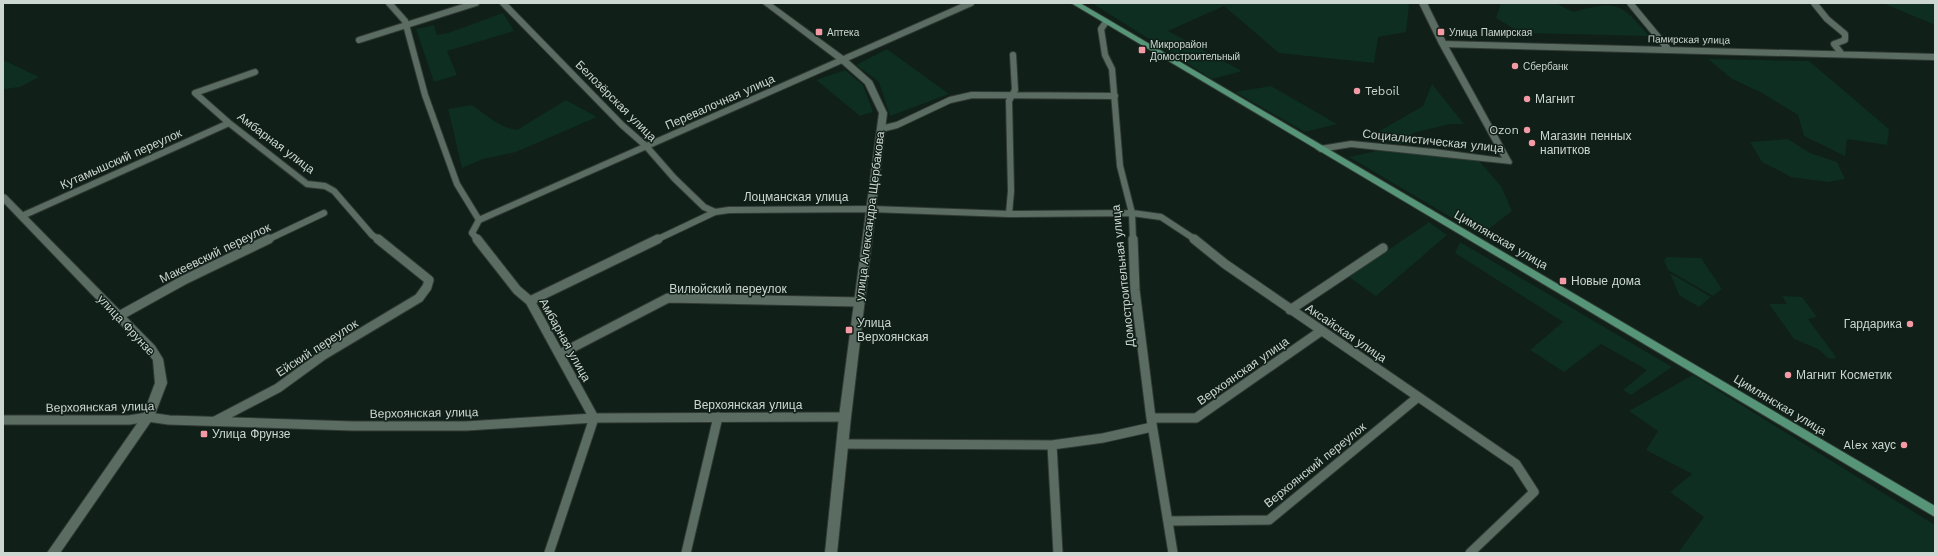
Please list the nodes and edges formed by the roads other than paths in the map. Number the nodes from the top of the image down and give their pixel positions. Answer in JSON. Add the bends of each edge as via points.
{"nodes":[{"id":1,"x":389,"y":3,"type":"edge"},
{"id":2,"x":476,"y":3,"type":"edge"},
{"id":3,"x":503,"y":3,"type":"edge"},
{"id":4,"x":766,"y":3,"type":"edge"},
{"id":5,"x":971,"y":3,"type":"edge"},
{"id":6,"x":1075,"y":3,"type":"edge"},
{"id":7,"x":1423,"y":3,"type":"edge"},
{"id":8,"x":1630,"y":3,"type":"edge"},
{"id":9,"x":1814,"y":3,"type":"edge"},
{"id":10,"x":1821,"y":5,"type":"edge"},
{"id":11,"x":1106,"y":22,"type":"junction"},
{"id":12,"x":405,"y":26,"type":"junction"},
{"id":13,"x":359,"y":40,"type":"dead end"},
{"id":14,"x":1443,"y":44,"type":"junction"},
{"id":15,"x":1668,"y":48,"type":"junction"},
{"id":16,"x":1841,"y":53,"type":"junction"},
{"id":17,"x":1013,"y":55,"type":"dead end"},
{"id":18,"x":1935,"y":57,"type":"edge"},
{"id":19,"x":843,"y":60,"type":"junction"},
{"id":20,"x":255,"y":72,"type":"dead end"},
{"id":21,"x":1114,"y":96,"type":"junction"},
{"id":22,"x":1011,"y":97,"type":"junction"},
{"id":23,"x":229,"y":123,"type":"junction"},
{"id":24,"x":881,"y":128,"type":"junction"},
{"id":25,"x":646,"y":146,"type":"junction"},
{"id":26,"x":1320,"y":149,"type":"junction"},
{"id":27,"x":3,"y":197,"type":"edge"},
{"id":28,"x":871,"y":209,"type":"junction"},
{"id":29,"x":715,"y":212,"type":"junction"},
{"id":30,"x":324,"y":213,"type":"dead end"},
{"id":31,"x":1132,"y":213,"type":"junction"},
{"id":32,"x":1009,"y":214,"type":"junction"},
{"id":33,"x":22,"y":216,"type":"junction"},
{"id":34,"x":479,"y":220,"type":"junction"},
{"id":35,"x":1383,"y":248,"type":"dead end"},
{"id":36,"x":426,"y":287,"type":"joint"},
{"id":37,"x":530,"y":301,"type":"junction"},
{"id":38,"x":860,"y":302,"type":"junction"},
{"id":39,"x":1290,"y":310,"type":"junction"},
{"id":40,"x":118,"y":316,"type":"junction"},
{"id":41,"x":1321,"y":331,"type":"junction"},
{"id":42,"x":560,"y":354,"type":"junction"},
{"id":43,"x":1418,"y":397,"type":"junction"},
{"id":44,"x":148,"y":417,"type":"junction"},
{"id":45,"x":718,"y":417,"type":"junction"},
{"id":46,"x":845,"y":417,"type":"junction"},
{"id":47,"x":594,"y":418,"type":"junction"},
{"id":48,"x":3,"y":420,"type":"edge"},
{"id":49,"x":214,"y":421,"type":"junction"},
{"id":50,"x":1152,"y":422,"type":"junction"},
{"id":51,"x":843,"y":444,"type":"junction"},
{"id":52,"x":1052,"y":444,"type":"junction"},
{"id":53,"x":1935,"y":512,"type":"edge"},
{"id":54,"x":1169,"y":521,"type":"junction"},
{"id":55,"x":53,"y":553,"type":"edge"},
{"id":56,"x":548,"y":553,"type":"edge"},
{"id":57,"x":686,"y":553,"type":"edge"},
{"id":58,"x":831,"y":553,"type":"edge"},
{"id":59,"x":1058,"y":553,"type":"edge"},
{"id":60,"x":1173,"y":553,"type":"edge"},
{"id":61,"x":1470,"y":553,"type":"edge"}],
"edges":[{"from":1,"to":12,"type":"street","via":[[405,21]]},
{"from":2,"to":12,"type":"street"},
{"from":3,"to":25,"type":"street","name":"Белозёрская улица","via":[[622,125]]},
{"from":4,"to":19,"type":"street","name":"улица Александра Щербакова"},
{"from":5,"to":19,"type":"street","name":"Перевалочная улица"},
{"from":6,"to":11,"type":"main road","name":"Цимлянская улица"},
{"from":7,"to":14,"type":"street","name":"Социалистическая улица"},
{"from":8,"to":15,"type":"street"},
{"from":9,"to":10,"type":"street"},
{"from":10,"to":16,"type":"street","via":[[1827,19],[1846,37],[1845,40],[1834,44]]},
{"from":11,"to":21,"type":"street","name":"Домостроительная улица","via":[[1101,29],[1105,55],[1112,69]]},
{"from":11,"to":26,"type":"main road","name":"Цимлянская улица"},
{"from":12,"to":13,"type":"street"},
{"from":12,"to":34,"type":"street","via":[[425,95],[457,184]]},
{"from":14,"to":15,"type":"street","name":"Памирская улица","via":[[1468,47]]},
{"from":14,"to":26,"type":"street","name":"Социалистическая улица","via":[[1508,162],[1351,144]]},
{"from":15,"to":16,"type":"street","name":"Памирская улица"},
{"from":16,"to":18,"type":"street","name":"Памирская улица"},
{"from":17,"to":22,"type":"street","via":[[1015,90]]},
{"from":19,"to":24,"type":"street","name":"улица Александра Щербакова","via":[[868,83],[883,113]]},
{"from":19,"to":25,"type":"street","name":"Перевалочная улица"},
{"from":20,"to":23,"type":"street","name":"Амбарная улица","via":[[195,93]]},
{"from":21,"to":22,"type":"street"},
{"from":21,"to":31,"type":"street","name":"Домостроительная улица","via":[[1120,166]]},
{"from":22,"to":24,"type":"street","via":[[972,95],[950,100],[896,125]]},
{"from":22,"to":32,"type":"street"},
{"from":23,"to":33,"type":"street","name":"Кутамышский переулок"},
{"from":23,"to":36,"type":"street","name":"Амбарная улица","via":[[306,184],[325,186],[334,191],[372,235],[429,280]]},
{"from":24,"to":28,"type":"street","name":"улица Александра Щербакова"},
{"from":25,"to":29,"type":"street","name":"Белозёрская улица","via":[[704,207]]},
{"from":25,"to":34,"type":"street","name":"Перевалочная улица"},
{"from":26,"to":53,"type":"main road","name":"Цимлянская улица"},
{"from":27,"to":33,"type":"street","name":"улица Фрунзе"},
{"from":28,"to":29,"type":"street","name":"Лоцманская улица"},
{"from":28,"to":32,"type":"street","name":"Лоцманская улица"},
{"from":28,"to":38,"type":"street","name":"улица Александра Щербакова"},
{"from":29,"to":37,"type":"street","name":"Лоцманская улица"},
{"from":30,"to":40,"type":"street","name":"Макеевский переулок","via":[[184,280]]},
{"from":31,"to":32,"type":"street","name":"Лоцманская улица"},
{"from":31,"to":39,"type":"street","name":"Аксайская улица","via":[[1161,217]]},
{"from":31,"to":50,"type":"street","name":"Домостроительная улица","via":[[1134,290]]},
{"from":33,"to":40,"type":"street","name":"улица Фрунзе"},
{"from":34,"to":37,"type":"street","name":"Амбарная улица","via":[[472,233],[517,290]]},
{"from":35,"to":39,"type":"street"},
{"from":36,"to":49,"type":"street","name":"Ейский переулок","via":[[419,298],[322,356],[278,388]]},
{"from":37,"to":42,"type":"street","name":"Амбарная улица"},
{"from":38,"to":42,"type":"street","name":"Вилюйский переулок","via":[[668,298]]},
{"from":38,"to":46,"type":"street","name":"улица Александра Щербакова"},
{"from":39,"to":41,"type":"street","name":"Аксайская улица"},
{"from":40,"to":44,"type":"street","name":"улица Фрунзе","via":[[158,359],[161,383]]},
{"from":41,"to":43,"type":"street","name":"Аксайская улица"},
{"from":41,"to":50,"type":"street","name":"Верхоянская улица","via":[[1196,418]]},
{"from":42,"to":47,"type":"street","name":"Амбарная улица"},
{"from":43,"to":54,"type":"street","name":"Верхоянский переулок","via":[[1269,520]]},
{"from":43,"to":61,"type":"street","name":"Аксайская улица","via":[[1516,464],[1534,492]]},
{"from":44,"to":48,"type":"street","name":"Верхоянская улица","via":[[129,420]]},
{"from":44,"to":49,"type":"street","name":"Верхоянская улица"},
{"from":44,"to":55,"type":"street","name":"улица Фрунзе"},
{"from":45,"to":46,"type":"street","name":"Верхоянская улица"},
{"from":45,"to":47,"type":"street","name":"Верхоянская улица"},
{"from":45,"to":57,"type":"street"},
{"from":46,"to":51,"type":"street","name":"улица Александра Щербакова"},
{"from":47,"to":49,"type":"street","name":"Верхоянская улица","via":[[466,426],[353,426]]},
{"from":47,"to":56,"type":"street"},
{"from":50,"to":52,"type":"street","name":"Верхоянская улица","via":[[1103,438]]},
{"from":50,"to":54,"type":"street","name":"Домостроительная улица"},
{"from":51,"to":52,"type":"street","name":"Верхоянская улица"},
{"from":51,"to":58,"type":"street","name":"улица Александра Щербакова"},
{"from":52,"to":59,"type":"street"},
{"from":54,"to":60,"type":"street","name":"Домостроительная улица"}]}
